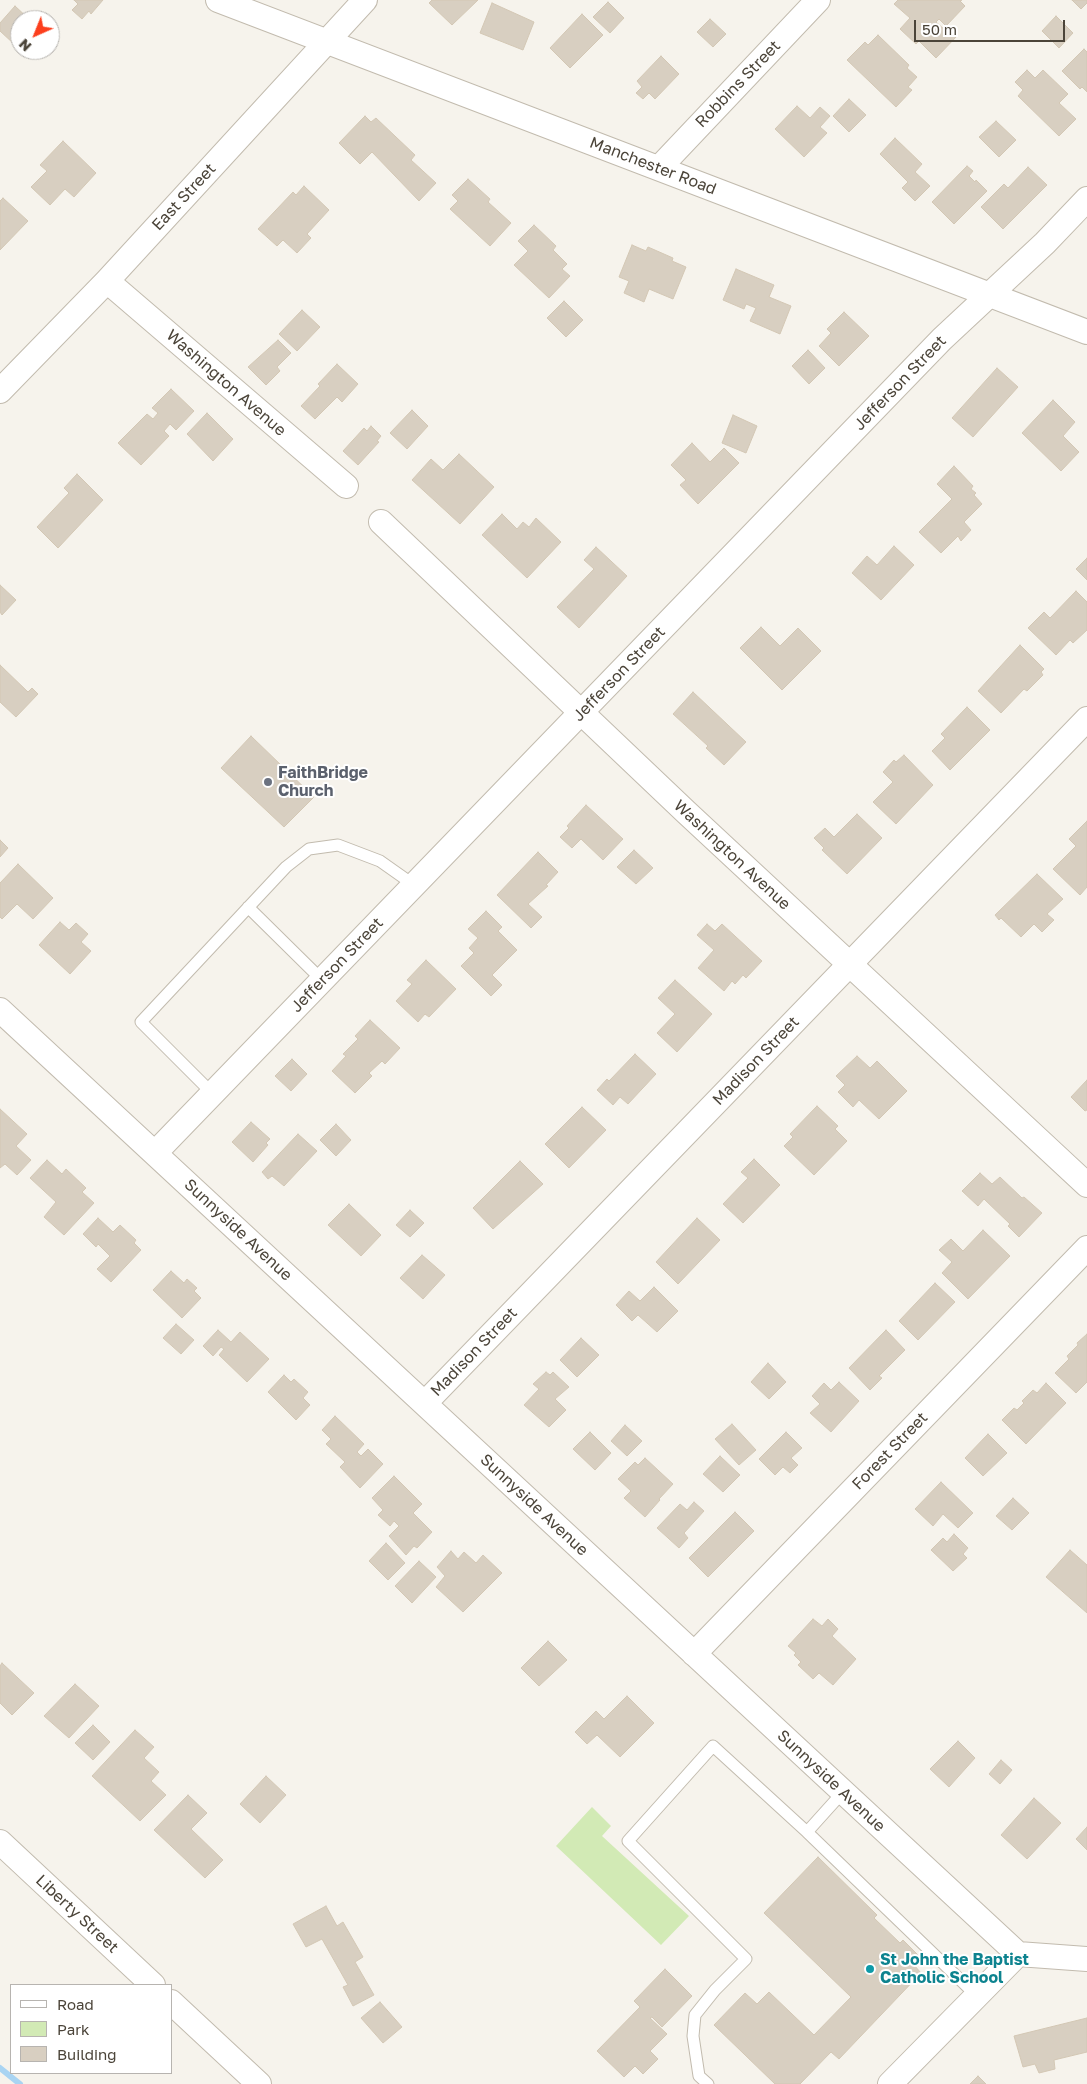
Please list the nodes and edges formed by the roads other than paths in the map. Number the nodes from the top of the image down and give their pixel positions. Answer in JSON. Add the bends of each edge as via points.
{"nodes":[{"id":1,"x":218,"y":0,"type":"edge"},
{"id":2,"x":365,"y":0,"type":"edge"},
{"id":3,"x":818,"y":0,"type":"edge"},
{"id":4,"x":328,"y":42,"type":"junction"},
{"id":5,"x":659,"y":168,"type":"junction"},
{"id":6,"x":1087,"y":199,"type":"edge"},
{"id":7,"x":107,"y":281,"type":"junction"},
{"id":8,"x":990,"y":294,"type":"junction"},
{"id":9,"x":1087,"y":332,"type":"edge"},
{"id":10,"x":0,"y":391,"type":"edge"},
{"id":11,"x":346,"y":486,"type":"dead end"},
{"id":12,"x":381,"y":522,"type":"dead end"},
{"id":13,"x":581,"y":713,"type":"junction"},
{"id":14,"x":1087,"y":719,"type":"edge"},
{"id":15,"x":414,"y":886,"type":"junction"},
{"id":16,"x":248,"y":907,"type":"junction"},
{"id":17,"x":850,"y":965,"type":"junction"},
{"id":18,"x":322,"y":980,"type":"junction"},
{"id":19,"x":0,"y":1010,"type":"edge"},
{"id":20,"x":212,"y":1094,"type":"junction"},
{"id":21,"x":155,"y":1153,"type":"junction"},
{"id":22,"x":1087,"y":1184,"type":"edge"},
{"id":23,"x":1087,"y":1248,"type":"edge"},
{"id":24,"x":424,"y":1403,"type":"junction"},
{"id":25,"x":694,"y":1654,"type":"junction"},
{"id":26,"x":843,"y":1792,"type":"junction"},
{"id":27,"x":807,"y":1832,"type":"junction"},
{"id":28,"x":0,"y":1842,"type":"edge"},
{"id":29,"x":1018,"y":1954,"type":"junction"},
{"id":30,"x":1087,"y":1960,"type":"edge"},
{"id":31,"x":152,"y":1984,"type":"edge"},
{"id":32,"x":977,"y":1996,"type":"junction"},
{"id":33,"x":172,"y":2003,"type":"edge"},
{"id":34,"x":258,"y":2084,"type":"edge"},
{"id":35,"x":708,"y":2084,"type":"edge"},
{"id":36,"x":890,"y":2084,"type":"edge"}],
"edges":[{"from":1,"to":4,"type":"street","name":"Manchester Road"},
{"from":2,"to":4,"type":"street","name":"East Street"},
{"from":3,"to":5,"type":"street","name":"Robbins Street"},
{"from":4,"to":5,"type":"street","name":"Manchester Road"},
{"from":4,"to":7,"type":"street","name":"East Street"},
{"from":5,"to":8,"type":"street","name":"Manchester Road"},
{"from":6,"to":8,"type":"street","name":"Jefferson Street"},
{"from":7,"to":10,"type":"street","name":"East Street"},
{"from":7,"to":11,"type":"street","name":"Washington Avenue"},
{"from":8,"to":9,"type":"street","name":"Manchester Road"},
{"from":8,"to":13,"type":"street","name":"Jefferson Street","via":[[942,339]]},
{"from":12,"to":13,"type":"street","name":"Washington Avenue"},
{"from":13,"to":15,"type":"street","name":"Jefferson Street"},
{"from":13,"to":17,"type":"street","name":"Washington Avenue"},
{"from":14,"to":17,"type":"street","name":"Madison Street"},
{"from":15,"to":16,"type":"lane","via":[[380,861],[338,845],[309,850],[286,867]]},
{"from":15,"to":18,"type":"street","name":"Jefferson Street"},
{"from":16,"to":18,"type":"lane"},
{"from":16,"to":20,"type":"lane","via":[[141,1022]]},
{"from":17,"to":22,"type":"street","name":"Washington Avenue"},
{"from":17,"to":24,"type":"street","name":"Madison Street"},
{"from":18,"to":20,"type":"street","name":"Jefferson Street"},
{"from":19,"to":21,"type":"street","name":"Sunnyside Avenue"},
{"from":20,"to":21,"type":"street","name":"Jefferson Street"},
{"from":21,"to":24,"type":"street","name":"Sunnyside Avenue"},
{"from":23,"to":25,"type":"street","name":"Forest Street"},
{"from":24,"to":25,"type":"street","name":"Sunnyside Avenue"},
{"from":25,"to":26,"type":"street","name":"Sunnyside Avenue"},
{"from":26,"to":27,"type":"lane"},
{"from":26,"to":29,"type":"street","name":"Sunnyside Avenue"},
{"from":27,"to":32,"type":"lane"},
{"from":27,"to":35,"type":"lane","via":[[713,1746],[628,1841],[746,1960],[695,2015],[693,2036],[700,2076]]},
{"from":28,"to":31,"type":"street","name":"Liberty Street"},
{"from":29,"to":30,"type":"street"},
{"from":29,"to":32,"type":"street"},
{"from":32,"to":36,"type":"street"},
{"from":33,"to":34,"type":"street"}]}
